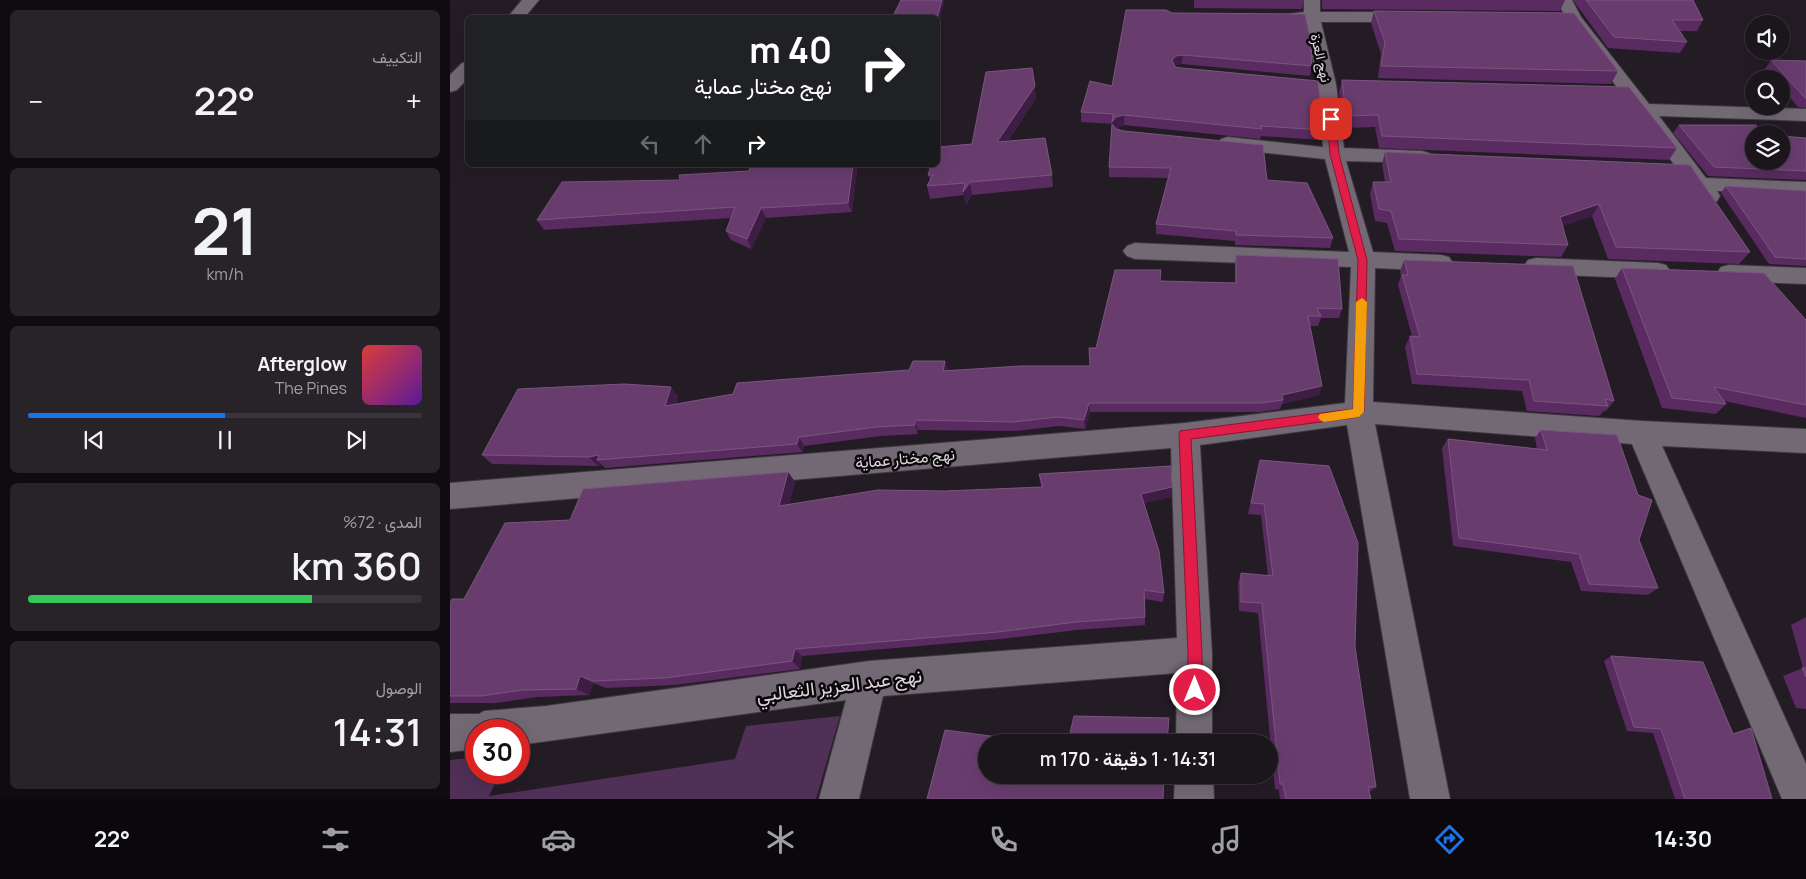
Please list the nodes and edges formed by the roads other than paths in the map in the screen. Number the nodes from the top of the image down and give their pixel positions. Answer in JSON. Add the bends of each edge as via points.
{"nodes":[{"id":1,"x":531,"y":0,"type":"edge"},
{"id":2,"x":1312,"y":8,"type":"edge"},
{"id":3,"x":1564,"y":12,"type":"edge"},
{"id":4,"x":518,"y":15,"type":"edge"},
{"id":5,"x":1282,"y":16,"type":"edge"},
{"id":6,"x":1428,"y":18,"type":"edge"},
{"id":7,"x":465,"y":70,"type":"edge"},
{"id":8,"x":450,"y":86,"type":"edge"},
{"id":9,"x":1642,"y":110,"type":"junction"},
{"id":10,"x":1806,"y":115,"type":"edge"},
{"id":11,"x":1210,"y":142,"type":"edge"},
{"id":12,"x":1334,"y":154,"type":"junction"},
{"id":13,"x":1443,"y":158,"type":"edge"},
{"id":14,"x":1661,"y":168,"type":"edge"},
{"id":15,"x":1696,"y":177,"type":"junction"},
{"id":16,"x":1806,"y":189,"type":"edge"},
{"id":17,"x":1718,"y":209,"type":"edge"},
{"id":18,"x":1135,"y":251,"type":"dead end"},
{"id":19,"x":1362,"y":260,"type":"junction"},
{"id":20,"x":1462,"y":263,"type":"edge"},
{"id":21,"x":1512,"y":265,"type":"edge"},
{"id":22,"x":1755,"y":266,"type":"junction"},
{"id":23,"x":1681,"y":272,"type":"edge"},
{"id":24,"x":1711,"y":273,"type":"edge"},
{"id":25,"x":1806,"y":276,"type":"edge"},
{"id":26,"x":1780,"y":296,"type":"edge"},
{"id":27,"x":1359,"y":412,"type":"junction"},
{"id":28,"x":1642,"y":433,"type":"junction"},
{"id":29,"x":1185,"y":435,"type":"junction"},
{"id":30,"x":1806,"y":441,"type":"edge"},
{"id":31,"x":450,"y":497,"type":"edge"},
{"id":32,"x":1195,"y":654,"type":"junction"},
{"id":33,"x":869,"y":679,"type":"junction"},
{"id":34,"x":530,"y":726,"type":"edge"},
{"id":35,"x":465,"y":732,"type":"edge"},
{"id":36,"x":450,"y":733,"type":"edge"},
{"id":37,"x":1194,"y":734,"type":"edge"},
{"id":38,"x":1194,"y":784,"type":"edge"},
{"id":39,"x":839,"y":799,"type":"edge"},
{"id":40,"x":1194,"y":799,"type":"edge"},
{"id":41,"x":1430,"y":799,"type":"edge"},
{"id":42,"x":1802,"y":799,"type":"edge"}],
"edges":[{"from":1,"to":4,"type":"street"},
{"from":2,"to":5,"type":"street"},
{"from":2,"to":6,"type":"street"},
{"from":2,"to":12,"type":"street","name":"نهج العزة","via":[[1327,83]]},
{"from":3,"to":9,"type":"street","via":[[1620,92]]},
{"from":7,"to":8,"type":"street"},
{"from":9,"to":10,"type":"street"},
{"from":9,"to":15,"type":"street"},
{"from":11,"to":12,"type":"street"},
{"from":12,"to":13,"type":"street"},
{"from":12,"to":19,"type":"street","name":"نهج العزة"},
{"from":14,"to":15,"type":"street"},
{"from":15,"to":16,"type":"street"},
{"from":15,"to":17,"type":"street"},
{"from":18,"to":19,"type":"street"},
{"from":19,"to":20,"type":"street"},
{"from":19,"to":27,"type":"street","name":"نهج العزة"},
{"from":21,"to":23,"type":"street"},
{"from":22,"to":24,"type":"street"},
{"from":22,"to":25,"type":"street"},
{"from":22,"to":26,"type":"street"},
{"from":27,"to":28,"type":"street","name":"نهج مختار عماية"},
{"from":27,"to":29,"type":"street","name":"نهج مختار عماية"},
{"from":27,"to":41,"type":"street","name":"نهج العزة"},
{"from":28,"to":30,"type":"street","name":"نهج مختار عماية"},
{"from":28,"to":42,"type":"street"},
{"from":29,"to":31,"type":"street","name":"نهج مختار عماية"},
{"from":29,"to":32,"type":"street"},
{"from":32,"to":33,"type":"street","name":"نهج عبد العزيز الثعالبي"},
{"from":32,"to":37,"type":"street"},
{"from":33,"to":34,"type":"street","name":"نهج عبد العزيز الثعالبي"},
{"from":33,"to":39,"type":"street"},
{"from":35,"to":36,"type":"street"},
{"from":38,"to":40,"type":"street"}]}
